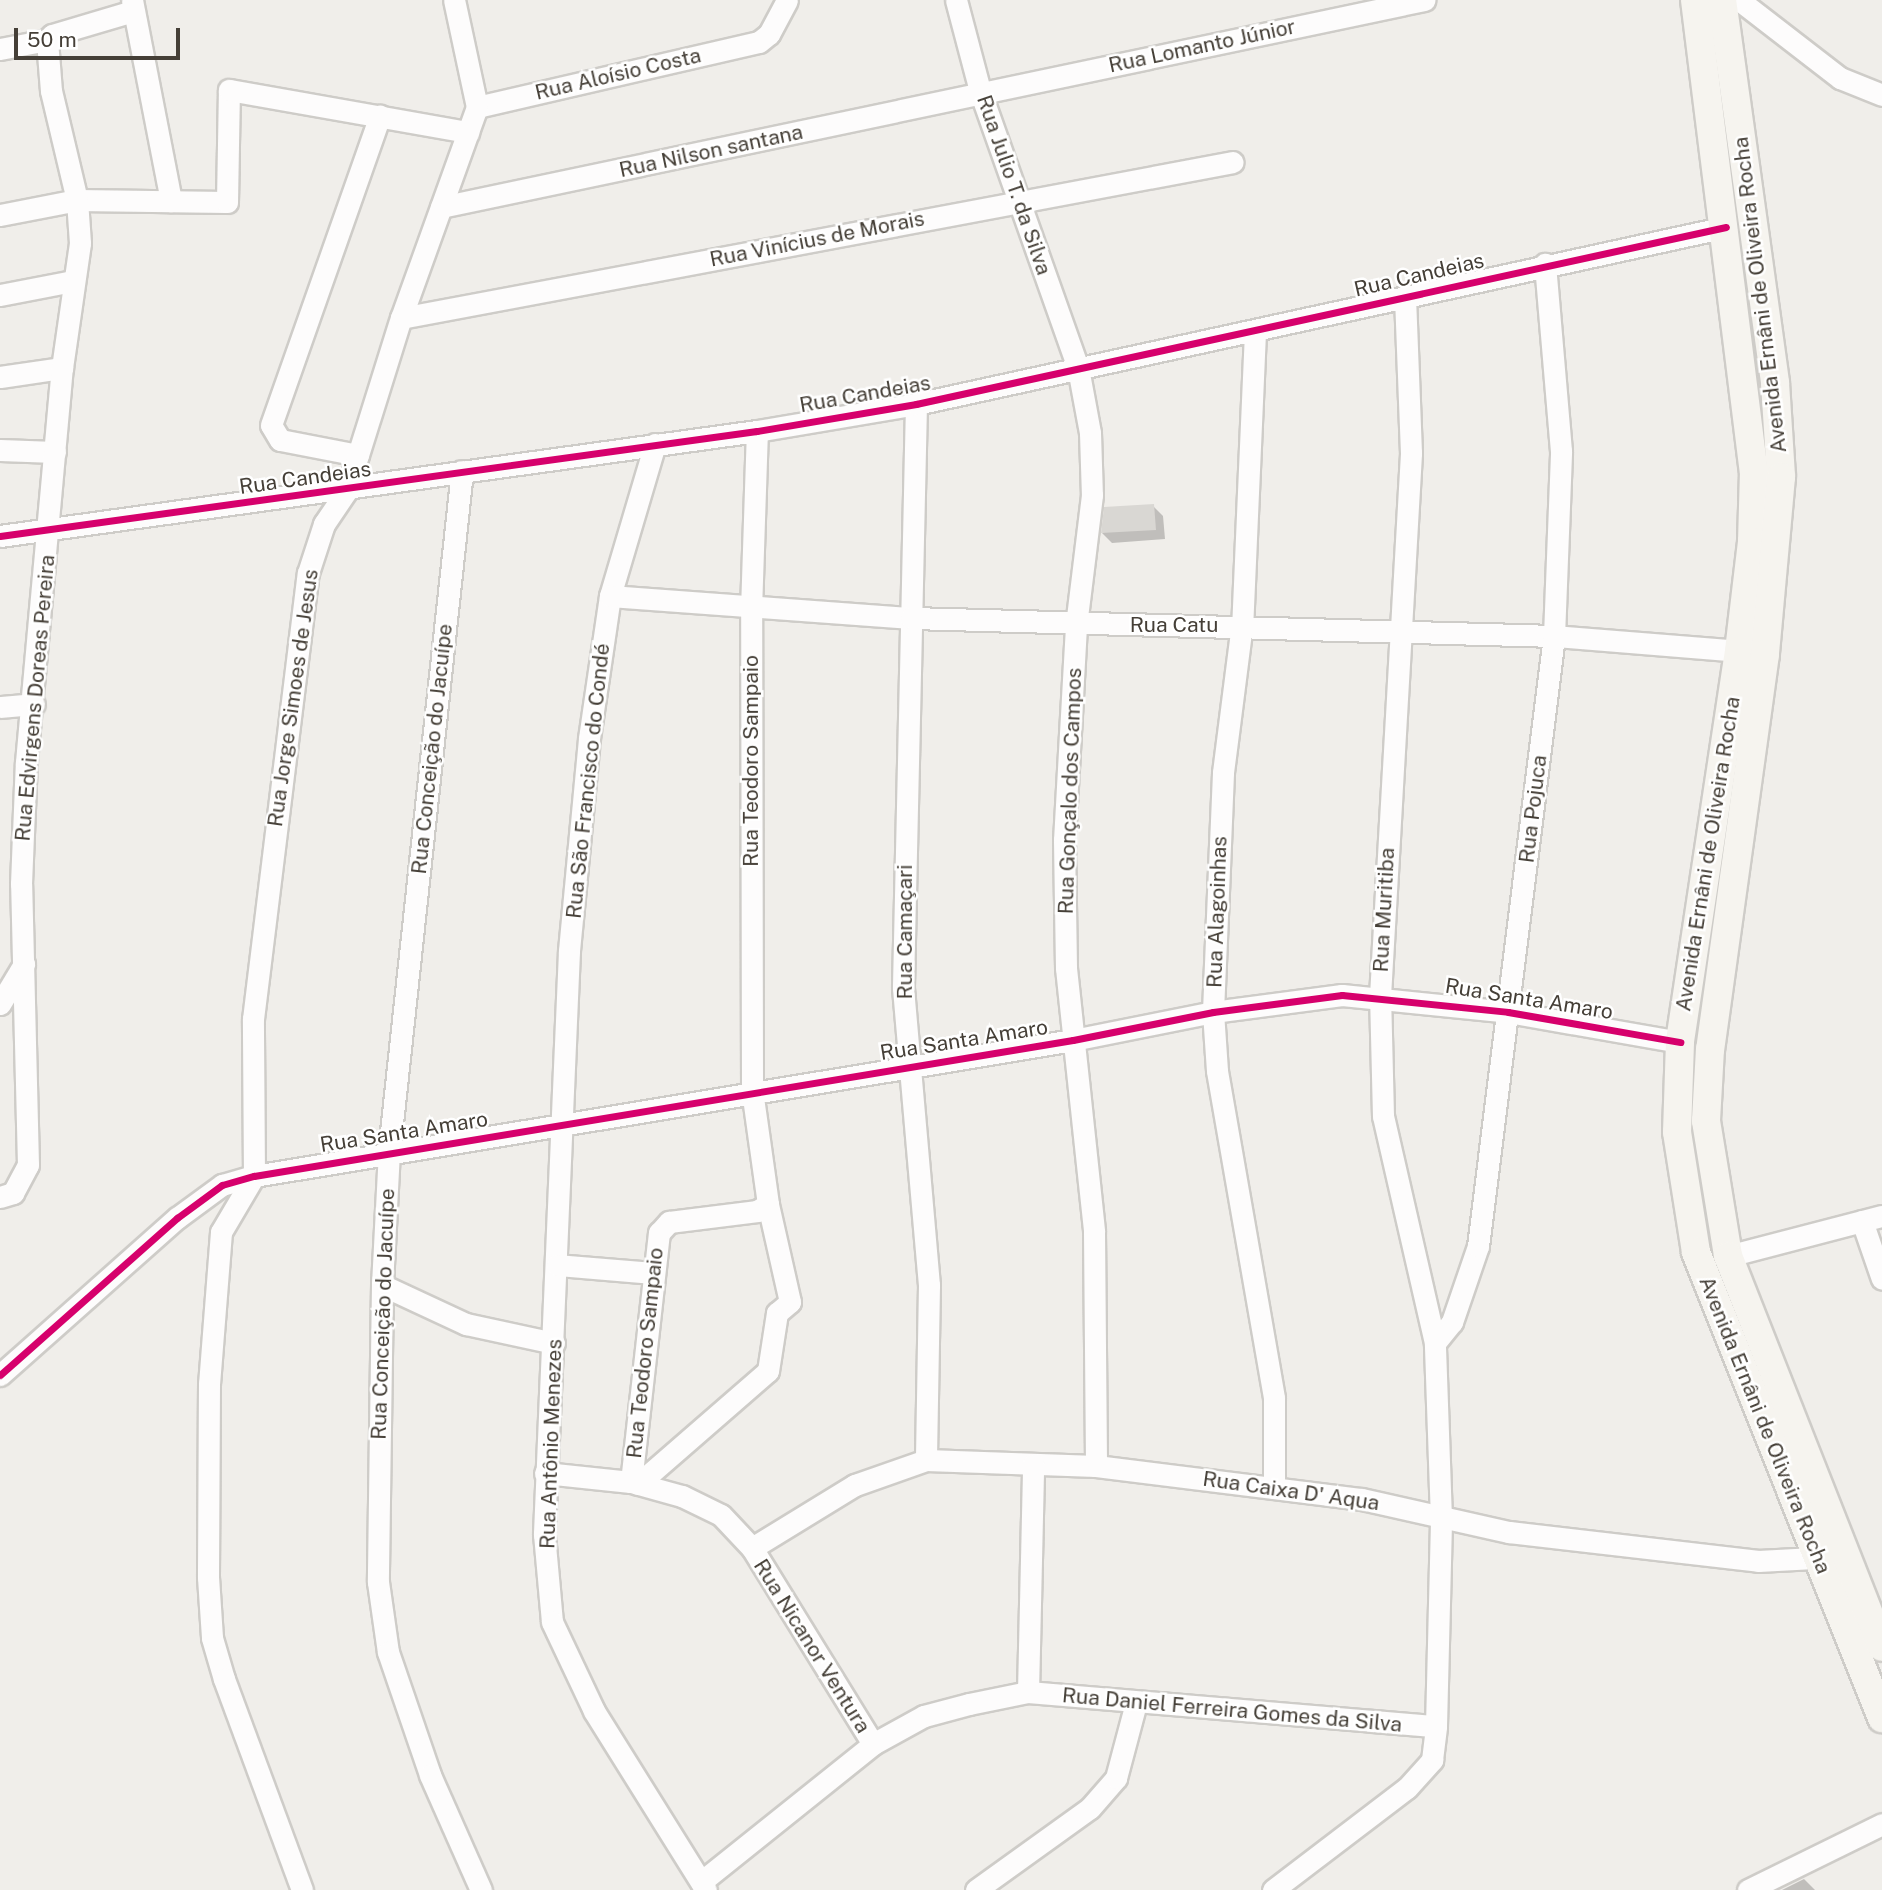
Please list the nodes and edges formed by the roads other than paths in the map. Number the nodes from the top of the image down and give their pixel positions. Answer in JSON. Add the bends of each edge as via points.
{"nodes":[{"id":1,"x":454,"y":0,"type":"edge"},
{"id":2,"x":787,"y":0,"type":"edge"},
{"id":3,"x":956,"y":0,"type":"edge"},
{"id":4,"x":1424,"y":0,"type":"edge"},
{"id":5,"x":1695,"y":0,"type":"edge"},
{"id":6,"x":1722,"y":0,"type":"edge"},
{"id":7,"x":1739,"y":0,"type":"edge"},
{"id":8,"x":132,"y":6,"type":"edge"},
{"id":9,"x":47,"y":40,"type":"junction"},
{"id":10,"x":0,"y":49,"type":"edge"},
{"id":11,"x":980,"y":91,"type":"junction"},
{"id":12,"x":1882,"y":95,"type":"edge"},
{"id":13,"x":477,"y":107,"type":"junction"},
{"id":14,"x":380,"y":116,"type":"junction"},
{"id":15,"x":468,"y":132,"type":"junction"},
{"id":16,"x":1233,"y":162,"type":"dead end"},
{"id":17,"x":77,"y":200,"type":"junction"},
{"id":18,"x":171,"y":201,"type":"junction"},
{"id":19,"x":1020,"y":201,"type":"junction"},
{"id":20,"x":441,"y":207,"type":"junction"},
{"id":21,"x":0,"y":215,"type":"edge"},
{"id":22,"x":1726,"y":227,"type":"junction"},
{"id":23,"x":1545,"y":264,"type":"junction"},
{"id":24,"x":73,"y":281,"type":"junction"},
{"id":25,"x":0,"y":295,"type":"edge"},
{"id":26,"x":1405,"y":296,"type":"junction"},
{"id":27,"x":401,"y":318,"type":"junction"},
{"id":28,"x":1255,"y":332,"type":"junction"},
{"id":29,"x":62,"y":368,"type":"junction"},
{"id":30,"x":1078,"y":368,"type":"junction"},
{"id":31,"x":0,"y":377,"type":"edge"},
{"id":32,"x":916,"y":404,"type":"junction"},
{"id":33,"x":757,"y":431,"type":"junction"},
{"id":34,"x":655,"y":443,"type":"junction"},
{"id":35,"x":0,"y":450,"type":"edge"},
{"id":36,"x":55,"y":452,"type":"junction"},
{"id":37,"x":358,"y":455,"type":"junction"},
{"id":38,"x":463,"y":471,"type":"junction"},
{"id":39,"x":347,"y":490,"type":"junction"},
{"id":40,"x":48,"y":532,"type":"junction"},
{"id":41,"x":0,"y":536,"type":"edge"},
{"id":42,"x":610,"y":596,"type":"junction"},
{"id":43,"x":751,"y":610,"type":"junction"},
{"id":44,"x":911,"y":618,"type":"junction"},
{"id":45,"x":1242,"y":624,"type":"junction"},
{"id":46,"x":1076,"y":626,"type":"junction"},
{"id":47,"x":1399,"y":630,"type":"junction"},
{"id":48,"x":1554,"y":636,"type":"junction"},
{"id":49,"x":1739,"y":651,"type":"junction"},
{"id":50,"x":34,"y":705,"type":"junction"},
{"id":51,"x":0,"y":707,"type":"edge"},
{"id":52,"x":24,"y":964,"type":"junction"},
{"id":53,"x":1380,"y":996,"type":"junction"},
{"id":54,"x":0,"y":1004,"type":"edge"},
{"id":55,"x":1213,"y":1012,"type":"junction"},
{"id":56,"x":1508,"y":1012,"type":"junction"},
{"id":57,"x":1073,"y":1040,"type":"junction"},
{"id":58,"x":1680,"y":1042,"type":"junction"},
{"id":59,"x":911,"y":1067,"type":"junction"},
{"id":60,"x":752,"y":1090,"type":"junction"},
{"id":61,"x":563,"y":1125,"type":"junction"},
{"id":62,"x":389,"y":1151,"type":"junction"},
{"id":63,"x":254,"y":1176,"type":"junction"},
{"id":64,"x":6,"y":1195,"type":"edge"},
{"id":65,"x":768,"y":1204,"type":"junction"},
{"id":66,"x":1872,"y":1219,"type":"edge"},
{"id":67,"x":1728,"y":1256,"type":"junction"},
{"id":68,"x":557,"y":1265,"type":"junction"},
{"id":69,"x":652,"y":1273,"type":"junction"},
{"id":70,"x":1882,"y":1279,"type":"edge"},
{"id":71,"x":382,"y":1285,"type":"junction"},
{"id":72,"x":554,"y":1343,"type":"junction"},
{"id":73,"x":1435,"y":1343,"type":"junction"},
{"id":74,"x":0,"y":1375,"type":"edge"},
{"id":75,"x":926,"y":1460,"type":"junction"},
{"id":76,"x":1033,"y":1464,"type":"junction"},
{"id":77,"x":1097,"y":1466,"type":"junction"},
{"id":78,"x":545,"y":1473,"type":"junction"},
{"id":79,"x":635,"y":1483,"type":"junction"},
{"id":80,"x":1274,"y":1488,"type":"junction"},
{"id":81,"x":1441,"y":1519,"type":"junction"},
{"id":82,"x":752,"y":1548,"type":"junction"},
{"id":83,"x":1848,"y":1552,"type":"junction"},
{"id":84,"x":1819,"y":1561,"type":"junction"},
{"id":85,"x":1876,"y":1617,"type":"edge"},
{"id":86,"x":1882,"y":1647,"type":"edge"},
{"id":87,"x":1028,"y":1692,"type":"junction"},
{"id":88,"x":1136,"y":1703,"type":"junction"},
{"id":89,"x":1882,"y":1718,"type":"edge"},
{"id":90,"x":1436,"y":1726,"type":"junction"},
{"id":91,"x":873,"y":1744,"type":"junction"},
{"id":92,"x":1882,"y":1824,"type":"edge"},
{"id":93,"x":704,"y":1886,"type":"edge"},
{"id":94,"x":302,"y":1890,"type":"edge"},
{"id":95,"x":481,"y":1890,"type":"edge"},
{"id":96,"x":976,"y":1890,"type":"edge"},
{"id":97,"x":1273,"y":1890,"type":"edge"},
{"id":98,"x":1748,"y":1890,"type":"edge"}],
"edges":[{"from":1,"to":13,"type":"street"},
{"from":2,"to":13,"type":"street","name":"Rua Aloísio Costa","via":[[769,34],[759,42]]},
{"from":3,"to":11,"type":"street","name":"Rua Julio T. da Silva"},
{"from":4,"to":11,"type":"street","name":"Rua Lomanto Júnior"},
{"from":5,"to":22,"type":"main road","name":"Avenida Ernâni de Oliveira Rocha"},
{"from":6,"to":67,"type":"main road","name":"Avenida Ernâni de Oliveira Rocha","via":[[1775,383],[1781,477],[1765,654],[1710,1049],[1706,1121]]},
{"from":7,"to":12,"type":"street","via":[[1839,78]]},
{"from":8,"to":9,"type":"street"},
{"from":8,"to":18,"type":"street"},
{"from":9,"to":10,"type":"street"},
{"from":9,"to":17,"type":"street","name":"Rua Edvirgens Doreas Pereira","via":[[51,91]]},
{"from":11,"to":19,"type":"street","name":"Rua Julio T. da Silva"},
{"from":11,"to":20,"type":"street","name":"Rua Nilson santana"},
{"from":13,"to":15,"type":"street","name":"Rua Jorge Simoes de Jesus"},
{"from":14,"to":15,"type":"street"},
{"from":14,"to":18,"type":"street","via":[[229,90],[227,202]]},
{"from":14,"to":37,"type":"street","via":[[271,425],[280,440]]},
{"from":15,"to":20,"type":"street","name":"Rua Jorge Simoes de Jesus"},
{"from":16,"to":19,"type":"street","name":"Rua Vinícius de Morais"},
{"from":17,"to":18,"type":"street"},
{"from":17,"to":21,"type":"street"},
{"from":17,"to":24,"type":"street","name":"Rua Edvirgens Doreas Pereira","via":[[80,243]]},
{"from":19,"to":27,"type":"street","name":"Rua Vinícius de Morais"},
{"from":19,"to":30,"type":"street","name":"Rua Julio T. da Silva"},
{"from":20,"to":27,"type":"street","name":"Rua Jorge Simoes de Jesus"},
{"from":22,"to":23,"type":"street","name":"Rua Candeias"},
{"from":22,"to":49,"type":"main road","name":"Avenida Ernâni de Oliveira Rocha","via":[[1754,471],[1752,542]]},
{"from":23,"to":26,"type":"street","name":"Rua Candeias"},
{"from":23,"to":48,"type":"street","name":"Rua Pojuca","via":[[1562,451]]},
{"from":24,"to":25,"type":"street"},
{"from":24,"to":29,"type":"street","name":"Rua Edvirgens Doreas Pereira"},
{"from":26,"to":28,"type":"street","name":"Rua Candeias"},
{"from":26,"to":47,"type":"street","name":"Rua Muritiba","via":[[1411,453]]},
{"from":27,"to":37,"type":"street","name":"Rua Jorge Simoes de Jesus"},
{"from":28,"to":30,"type":"street","name":"Rua Candeias"},
{"from":28,"to":45,"type":"street","name":"Rua Alagoinhas"},
{"from":29,"to":31,"type":"street"},
{"from":29,"to":36,"type":"street","name":"Rua Edvirgens Doreas Pereira"},
{"from":30,"to":32,"type":"street","name":"Rua Candeias"},
{"from":30,"to":46,"type":"street","name":"Rua Gonçalo dos Campos","via":[[1090,433],[1092,495]]},
{"from":32,"to":33,"type":"street","name":"Rua Candeias"},
{"from":32,"to":44,"type":"street","name":"Rua Camaçari"},
{"from":33,"to":34,"type":"street","name":"Rua Candeias"},
{"from":33,"to":43,"type":"street","name":"Rua Teodoro Sampaio"},
{"from":34,"to":38,"type":"street","name":"Rua Candeias"},
{"from":34,"to":42,"type":"street","name":"Rua São Francisco do Condé"},
{"from":35,"to":36,"type":"street"},
{"from":36,"to":40,"type":"street","name":"Rua Edvirgens Doreas Pereira"},
{"from":37,"to":39,"type":"street","name":"Rua Jorge Simoes de Jesus"},
{"from":38,"to":39,"type":"street","name":"Rua Candeias"},
{"from":38,"to":62,"type":"street","name":"Rua Conceição do Jacuípe"},
{"from":39,"to":40,"type":"street","name":"Rua Candeias"},
{"from":39,"to":63,"type":"street","name":"Rua Jorge Simoes de Jesus","via":[[324,524],[308,573],[293,666],[253,1019]]},
{"from":40,"to":41,"type":"street","name":"Rua Candeias"},
{"from":40,"to":50,"type":"street","name":"Rua Edvirgens Doreas Pereira"},
{"from":42,"to":43,"type":"street","name":"Rua Catu"},
{"from":42,"to":61,"type":"street","name":"Rua São Francisco do Condé","via":[[589,739],[569,951]]},
{"from":43,"to":44,"type":"street","name":"Rua Catu"},
{"from":43,"to":60,"type":"street","name":"Rua Teodoro Sampaio"},
{"from":44,"to":46,"type":"street","name":"Rua Catu"},
{"from":44,"to":59,"type":"street","name":"Rua Camaçari","via":[[903,988]]},
{"from":45,"to":46,"type":"street","name":"Rua Catu"},
{"from":45,"to":47,"type":"street","name":"Rua Catu"},
{"from":45,"to":55,"type":"street","name":"Rua Alagoinhas","via":[[1223,773]]},
{"from":46,"to":57,"type":"street","name":"Rua Gonçalo dos Campos","via":[[1064,840]]},
{"from":47,"to":48,"type":"street","name":"Rua Catu"},
{"from":47,"to":53,"type":"street","name":"Rua Muritiba"},
{"from":48,"to":49,"type":"street","name":"Rua Catu"},
{"from":48,"to":56,"type":"street","name":"Rua Pojuca"},
{"from":49,"to":58,"type":"main road","name":"Avenida Ernâni de Oliveira Rocha"},
{"from":50,"to":51,"type":"street"},
{"from":50,"to":52,"type":"street","name":"Rua Edvirgens Doreas Pereira","via":[[26,762],[21,884]]},
{"from":52,"to":54,"type":"street"},
{"from":52,"to":64,"type":"street","name":"Rua Edvirgens Doreas Pereira","via":[[28,1164]]},
{"from":53,"to":55,"type":"street","name":"Rua Santa Amaro","via":[[1342,995]]},
{"from":53,"to":56,"type":"street","name":"Rua Santa Amaro"},
{"from":53,"to":73,"type":"street","name":"Rua Muritiba","via":[[1383,1116]]},
{"from":55,"to":57,"type":"street","name":"Rua Santa Amaro"},
{"from":55,"to":80,"type":"street","name":"Rua Alagoinhas","via":[[1217,1071],[1274,1398]]},
{"from":56,"to":58,"type":"street","name":"Rua Santa Amaro"},
{"from":56,"to":73,"type":"street","name":"Rua Pojuca","via":[[1478,1246],[1451,1321]]},
{"from":57,"to":59,"type":"street","name":"Rua Santa Amaro"},
{"from":57,"to":77,"type":"street","name":"Rua Gonçalo dos Campos","via":[[1094,1231]]},
{"from":58,"to":84,"type":"main road","name":"Avenida Ernâni de Oliveira Rocha","via":[[1677,1132],[1684,1200],[1696,1252]]},
{"from":59,"to":60,"type":"street","name":"Rua Santa Amaro"},
{"from":59,"to":75,"type":"street","name":"Rua Camaçari","via":[[929,1285]]},
{"from":60,"to":61,"type":"street","name":"Rua Santa Amaro"},
{"from":60,"to":65,"type":"street","name":"Rua Teodoro Sampaio"},
{"from":61,"to":62,"type":"street","name":"Rua Santa Amaro"},
{"from":61,"to":68,"type":"street","name":"Rua Antônio Menezes"},
{"from":62,"to":63,"type":"street","name":"Rua Santa Amaro"},
{"from":62,"to":71,"type":"street","name":"Rua Conceição do Jacuípe"},
{"from":63,"to":74,"type":"street","name":"Rua Santa Amaro","via":[[222,1185],[177,1218]]},
{"from":63,"to":94,"type":"street","via":[[221,1232],[209,1382],[212,1638]]},
{"from":65,"to":69,"type":"street","name":"Rua Teodoro Sampaio","via":[[757,1211],[663,1226]]},
{"from":65,"to":79,"type":"street","name":"Rua Teodoro Sampaio","via":[[790,1302],[777,1313],[768,1371]]},
{"from":66,"to":67,"type":"street"},
{"from":66,"to":70,"type":"street"},
{"from":67,"to":83,"type":"main road","name":"Avenida Ernâni de Oliveira Rocha"},
{"from":68,"to":69,"type":"street"},
{"from":68,"to":72,"type":"street","name":"Rua Antônio Menezes"},
{"from":69,"to":79,"type":"street","name":"Rua Teodoro Sampaio"},
{"from":71,"to":72,"type":"street","via":[[466,1324]]},
{"from":71,"to":95,"type":"street","name":"Rua Conceição do Jacuípe","via":[[378,1583],[388,1652],[430,1774]]},
{"from":72,"to":78,"type":"street","name":"Rua Antônio Menezes"},
{"from":73,"to":81,"type":"street","name":"Rua Muritiba"},
{"from":75,"to":76,"type":"street","name":"Rua Caixa D' Aqua"},
{"from":75,"to":82,"type":"street","name":"Rua Caixa D' Aqua","via":[[855,1485]]},
{"from":76,"to":77,"type":"street","name":"Rua Caixa D' Aqua"},
{"from":76,"to":87,"type":"street"},
{"from":77,"to":80,"type":"street","name":"Rua Caixa D' Aqua"},
{"from":78,"to":79,"type":"street","name":"Rua Nicanor Ventura"},
{"from":78,"to":93,"type":"street","name":"Rua Antônio Menezes","via":[[544,1534],[552,1622],[594,1711]]},
{"from":79,"to":82,"type":"street","name":"Rua Nicanor Ventura","via":[[682,1496],[721,1515]]},
{"from":80,"to":81,"type":"street","name":"Rua Caixa D' Aqua","via":[[1362,1499]]},
{"from":81,"to":84,"type":"street","name":"Rua Caixa D' Aqua","via":[[1679,1552]]},
{"from":81,"to":90,"type":"street","name":"Rua Muritiba"},
{"from":82,"to":91,"type":"street","name":"Rua Nicanor Ventura"},
{"from":83,"to":84,"type":"street","name":"Rua Caixa D' Aqua"},
{"from":83,"to":85,"type":"main road","name":"Avenida Ernâni de Oliveira Rocha"},
{"from":84,"to":89,"type":"main road","name":"Avenida Ernâni de Oliveira Rocha"},
{"from":85,"to":86,"type":"main road","name":"Avenida Ernâni de Oliveira Rocha"},
{"from":87,"to":88,"type":"street","name":"Rua Daniel Ferreira Gomes da Silva"},
{"from":87,"to":91,"type":"street","name":"Rua Nicanor Ventura","via":[[925,1716]]},
{"from":88,"to":90,"type":"street","name":"Rua Daniel Ferreira Gomes da Silva"},
{"from":88,"to":96,"type":"street","via":[[1116,1778],[1090,1808]]},
{"from":90,"to":97,"type":"street","name":"Rua Muritiba","via":[[1432,1760],[1406,1788],[1373,1818]]},
{"from":91,"to":93,"type":"street","name":"Rua Nicanor Ventura"},
{"from":92,"to":98,"type":"street"}]}
